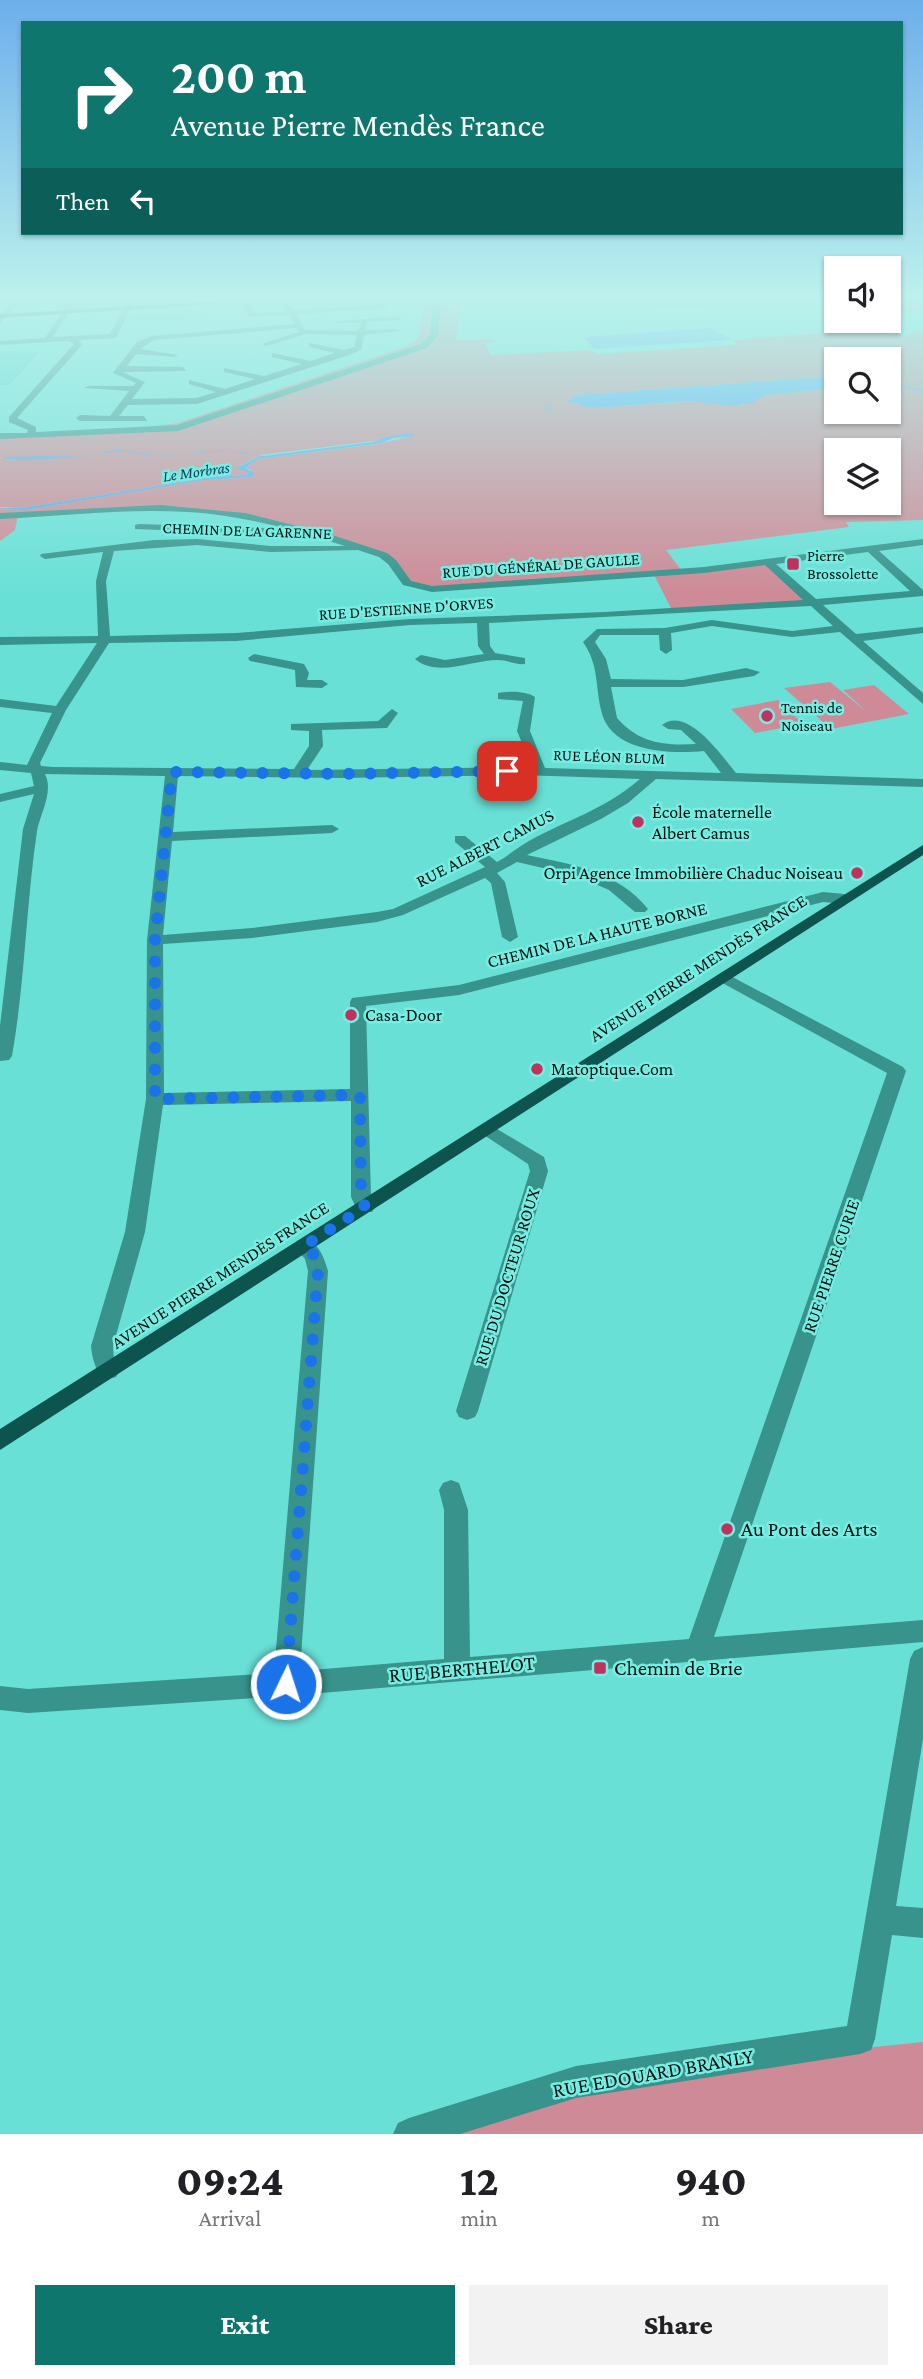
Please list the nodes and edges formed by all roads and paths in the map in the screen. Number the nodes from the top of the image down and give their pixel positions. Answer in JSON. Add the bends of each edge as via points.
{"nodes":[{"id":1,"x":31,"y":397,"type":"edge"},
{"id":2,"x":130,"y":397,"type":"edge"},
{"id":3,"x":208,"y":397,"type":"edge"},
{"id":4,"x":276,"y":397,"type":"edge"},
{"id":5,"x":124,"y":404,"type":"junction"},
{"id":6,"x":111,"y":407,"type":"dead end"},
{"id":7,"x":80,"y":418,"type":"dead end"},
{"id":8,"x":113,"y":418,"type":"junction"},
{"id":9,"x":144,"y":419,"type":"dead end"},
{"id":10,"x":30,"y":435,"type":"junction"},
{"id":11,"x":0,"y":436,"type":"edge"},
{"id":12,"x":0,"y":516,"type":"edge"},
{"id":13,"x":139,"y":527,"type":"dead end"},
{"id":14,"x":311,"y":530,"type":"junction"},
{"id":15,"x":923,"y":542,"type":"edge"},
{"id":16,"x":110,"y":547,"type":"junction"},
{"id":17,"x":869,"y":547,"type":"junction"},
{"id":18,"x":365,"y":548,"type":"junction"},
{"id":19,"x":45,"y":556,"type":"dead end"},
{"id":20,"x":769,"y":563,"type":"junction"},
{"id":21,"x":921,"y":593,"type":"edge"},
{"id":22,"x":814,"y":601,"type":"junction"},
{"id":23,"x":483,"y":618,"type":"junction"},
{"id":24,"x":844,"y":628,"type":"junction"},
{"id":25,"x":325,"y":629,"type":"junction"},
{"id":26,"x":923,"y":630,"type":"edge"},
{"id":27,"x":665,"y":631,"type":"junction"},
{"id":28,"x":289,"y":633,"type":"junction"},
{"id":29,"x":360,"y":638,"type":"dead end"},
{"id":30,"x":855,"y":638,"type":"junction"},
{"id":31,"x":104,"y":640,"type":"junction"},
{"id":32,"x":0,"y":641,"type":"edge"},
{"id":33,"x":666,"y":650,"type":"dead end"},
{"id":34,"x":491,"y":655,"type":"junction"},
{"id":35,"x":421,"y":659,"type":"dead end"},
{"id":36,"x":521,"y":661,"type":"dead end"},
{"id":37,"x":754,"y":672,"type":"dead end"},
{"id":38,"x":606,"y":683,"type":"junction"},
{"id":39,"x":322,"y":684,"type":"dead end"},
{"id":40,"x":502,"y":696,"type":"dead end"},
{"id":41,"x":923,"y":700,"type":"edge"},
{"id":42,"x":0,"y":703,"type":"edge"},
{"id":43,"x":60,"y":710,"type":"junction"},
{"id":44,"x":392,"y":713,"type":"dead end"},
{"id":45,"x":668,"y":725,"type":"dead end"},
{"id":46,"x":315,"y":726,"type":"junction"},
{"id":47,"x":296,"y":727,"type":"dead end"},
{"id":48,"x":706,"y":747,"type":"junction"},
{"id":49,"x":0,"y":766,"type":"edge"},
{"id":50,"x":37,"y":770,"type":"junction"},
{"id":51,"x":539,"y":771,"type":"junction"},
{"id":52,"x":172,"y":772,"type":"junction"},
{"id":53,"x":299,"y":772,"type":"junction"},
{"id":54,"x":653,"y":775,"type":"junction"},
{"id":55,"x":732,"y":777,"type":"junction"},
{"id":56,"x":923,"y":783,"type":"edge"},
{"id":57,"x":41,"y":788,"type":"junction"},
{"id":58,"x":0,"y":798,"type":"edge"},
{"id":59,"x":332,"y":829,"type":"dead end"},
{"id":60,"x":165,"y":837,"type":"junction"},
{"id":61,"x":460,"y":839,"type":"dead end"},
{"id":62,"x":919,"y":855,"type":"edge"},
{"id":63,"x":515,"y":857,"type":"junction"},
{"id":64,"x":491,"y":869,"type":"junction"},
{"id":65,"x":844,"y":900,"type":"junction"},
{"id":66,"x":640,"y":909,"type":"dead end"},
{"id":67,"x":510,"y":937,"type":"dead end"},
{"id":68,"x":155,"y":940,"type":"junction"},
{"id":69,"x":723,"y":977,"type":"junction"},
{"id":70,"x":3,"y":1056,"type":"dead end"},
{"id":71,"x":360,"y":1095,"type":"junction"},
{"id":72,"x":155,"y":1099,"type":"junction"},
{"id":73,"x":487,"y":1129,"type":"junction"},
{"id":74,"x":365,"y":1207,"type":"junction"},
{"id":75,"x":304,"y":1246,"type":"junction"},
{"id":76,"x":108,"y":1371,"type":"junction"},
{"id":77,"x":467,"y":1411,"type":"dead end"},
{"id":78,"x":0,"y":1441,"type":"edge"},
{"id":79,"x":450,"y":1490,"type":"dead end"},
{"id":80,"x":923,"y":1631,"type":"edge"},
{"id":81,"x":698,"y":1648,"type":"junction"},
{"id":82,"x":923,"y":1659,"type":"edge"},
{"id":83,"x":457,"y":1669,"type":"junction"},
{"id":84,"x":286,"y":1684,"type":"junction"},
{"id":85,"x":0,"y":1699,"type":"edge"},
{"id":86,"x":880,"y":1919,"type":"junction"},
{"id":87,"x":923,"y":1923,"type":"edge"},
{"id":88,"x":409,"y":2134,"type":"edge"}],
"edges":[{"from":1,"to":10,"type":"street","via":[[12,420],[33,429]]},
{"from":2,"to":5,"type":"street"},
{"from":3,"to":5,"type":"street","via":[[184,403]]},
{"from":4,"to":10,"type":"street","via":[[178,428]]},
{"from":5,"to":6,"type":"street"},
{"from":5,"to":8,"type":"street"},
{"from":7,"to":8,"type":"street"},
{"from":8,"to":9,"type":"street"},
{"from":10,"to":11,"type":"street"},
{"from":12,"to":14,"type":"street","name":"RUE DU GÉNÉRAL DE GAULLE","via":[[171,508]]},
{"from":13,"to":14,"type":"street"},
{"from":14,"to":18,"type":"street","name":"RUE DU GÉNÉRAL DE GAULLE"},
{"from":15,"to":17,"type":"street","name":"RUE DU GÉNÉRAL DE GAULLE"},
{"from":16,"to":18,"type":"street","name":"CHEMIN DE LA GARENNE","via":[[197,542],[271,549]]},
{"from":16,"to":19,"type":"street","name":"CHEMIN DE LA GARENNE"},
{"from":16,"to":31,"type":"street","via":[[101,581]]},
{"from":17,"to":20,"type":"street","name":"RUE DU GÉNÉRAL DE GAULLE"},
{"from":17,"to":21,"type":"street"},
{"from":18,"to":20,"type":"street","name":"RUE DU GÉNÉRAL DE GAULLE","via":[[393,562],[407,583],[432,589]]},
{"from":20,"to":22,"type":"street"},
{"from":21,"to":22,"type":"street","name":"RUE D'ESTIENNE D'ORVES"},
{"from":22,"to":23,"type":"street","name":"RUE D'ESTIENNE D'ORVES"},
{"from":22,"to":24,"type":"street"},
{"from":23,"to":25,"type":"street","name":"RUE D'ESTIENNE D'ORVES"},
{"from":23,"to":34,"type":"street","via":[[484,646]]},
{"from":24,"to":27,"type":"street","via":[[775,639],[712,623]]},
{"from":24,"to":30,"type":"street"},
{"from":25,"to":28,"type":"street","name":"RUE D'ESTIENNE D'ORVES"},
{"from":25,"to":29,"type":"street"},
{"from":26,"to":30,"type":"street"},
{"from":27,"to":33,"type":"street"},
{"from":27,"to":38,"type":"street","via":[[597,632],[590,638],[604,665]]},
{"from":28,"to":31,"type":"street","name":"RUE D'ESTIENNE D'ORVES"},
{"from":28,"to":39,"type":"street","via":[[269,653],[300,667],[300,684]]},
{"from":30,"to":41,"type":"street"},
{"from":31,"to":32,"type":"street","name":"RUE D'ESTIENNE D'ORVES"},
{"from":31,"to":43,"type":"street"},
{"from":34,"to":35,"type":"street","via":[[435,666]]},
{"from":34,"to":36,"type":"street"},
{"from":37,"to":38,"type":"street","via":[[688,683]]},
{"from":38,"to":48,"type":"street","via":[[608,713],[627,738],[648,747]]},
{"from":40,"to":51,"type":"street","via":[[529,697],[522,725]]},
{"from":42,"to":43,"type":"street"},
{"from":43,"to":50,"type":"street","via":[[33,763]]},
{"from":44,"to":46,"type":"street","via":[[382,725]]},
{"from":45,"to":48,"type":"street","via":[[685,726]]},
{"from":46,"to":47,"type":"street"},
{"from":46,"to":53,"type":"street","via":[[316,746]]},
{"from":48,"to":55,"type":"street"},
{"from":49,"to":50,"type":"street","name":"RUE LÉON BLUM"},
{"from":50,"to":52,"type":"street","name":"RUE LÉON BLUM"},
{"from":50,"to":57,"type":"street"},
{"from":51,"to":53,"type":"street","name":"RUE LÉON BLUM"},
{"from":51,"to":54,"type":"street","name":"RUE LÉON BLUM"},
{"from":52,"to":53,"type":"street","name":"RUE LÉON BLUM"},
{"from":52,"to":60,"type":"street"},
{"from":54,"to":55,"type":"street","name":"RUE LÉON BLUM"},
{"from":54,"to":63,"type":"street","name":"RUE ALBERT CAMUS","via":[[605,811]]},
{"from":55,"to":56,"type":"street","name":"RUE LÉON BLUM"},
{"from":57,"to":58,"type":"street"},
{"from":57,"to":70,"type":"street","via":[[30,829]]},
{"from":59,"to":60,"type":"street"},
{"from":60,"to":68,"type":"street"},
{"from":61,"to":64,"type":"street"},
{"from":62,"to":65,"type":"main road","name":"AVENUE PIERRE MENDÈS FRANCE"},
{"from":63,"to":64,"type":"street","name":"RUE ALBERT CAMUS"},
{"from":63,"to":66,"type":"street","via":[[592,876],[622,892]]},
{"from":64,"to":67,"type":"street"},
{"from":64,"to":68,"type":"street","name":"RUE ALBERT CAMUS","via":[[425,901],[377,917]]},
{"from":65,"to":69,"type":"main road","name":"AVENUE PIERRE MENDÈS FRANCE"},
{"from":65,"to":71,"type":"street","name":"CHEMIN DE LA HAUTE BORNE","via":[[823,897],[459,990],[358,1002]]},
{"from":68,"to":72,"type":"street"},
{"from":69,"to":73,"type":"main road","name":"AVENUE PIERRE MENDÈS FRANCE"},
{"from":69,"to":81,"type":"street","name":"RUE PIERRE CURIE","via":[[897,1071]]},
{"from":71,"to":72,"type":"street"},
{"from":71,"to":74,"type":"street","via":[[361,1197]]},
{"from":72,"to":76,"type":"street","via":[[135,1232],[102,1346]]},
{"from":73,"to":74,"type":"main road","name":"AVENUE PIERRE MENDÈS FRANCE"},
{"from":73,"to":77,"type":"street","name":"RUE DU DOCTEUR ROUX","via":[[537,1161],[539,1171]]},
{"from":74,"to":75,"type":"main road","name":"AVENUE PIERRE MENDÈS FRANCE"},
{"from":75,"to":76,"type":"main road","name":"AVENUE PIERRE MENDÈS FRANCE"},
{"from":75,"to":84,"type":"street","via":[[314,1255],[318,1271]]},
{"from":76,"to":78,"type":"main road","name":"AVENUE PIERRE MENDÈS FRANCE"},
{"from":79,"to":83,"type":"street","via":[[456,1510]]},
{"from":80,"to":81,"type":"street","name":"RUE BERTHELOT"},
{"from":81,"to":83,"type":"street","name":"RUE BERTHELOT"},
{"from":82,"to":86,"type":"street"},
{"from":83,"to":84,"type":"street","name":"RUE BERTHELOT"},
{"from":84,"to":85,"type":"street","name":"RUE BERTHELOT"},
{"from":86,"to":87,"type":"street"},
{"from":86,"to":88,"type":"street","name":"RUE EDOUARD BRANLY","via":[[860,2039],[576,2082]]}]}
